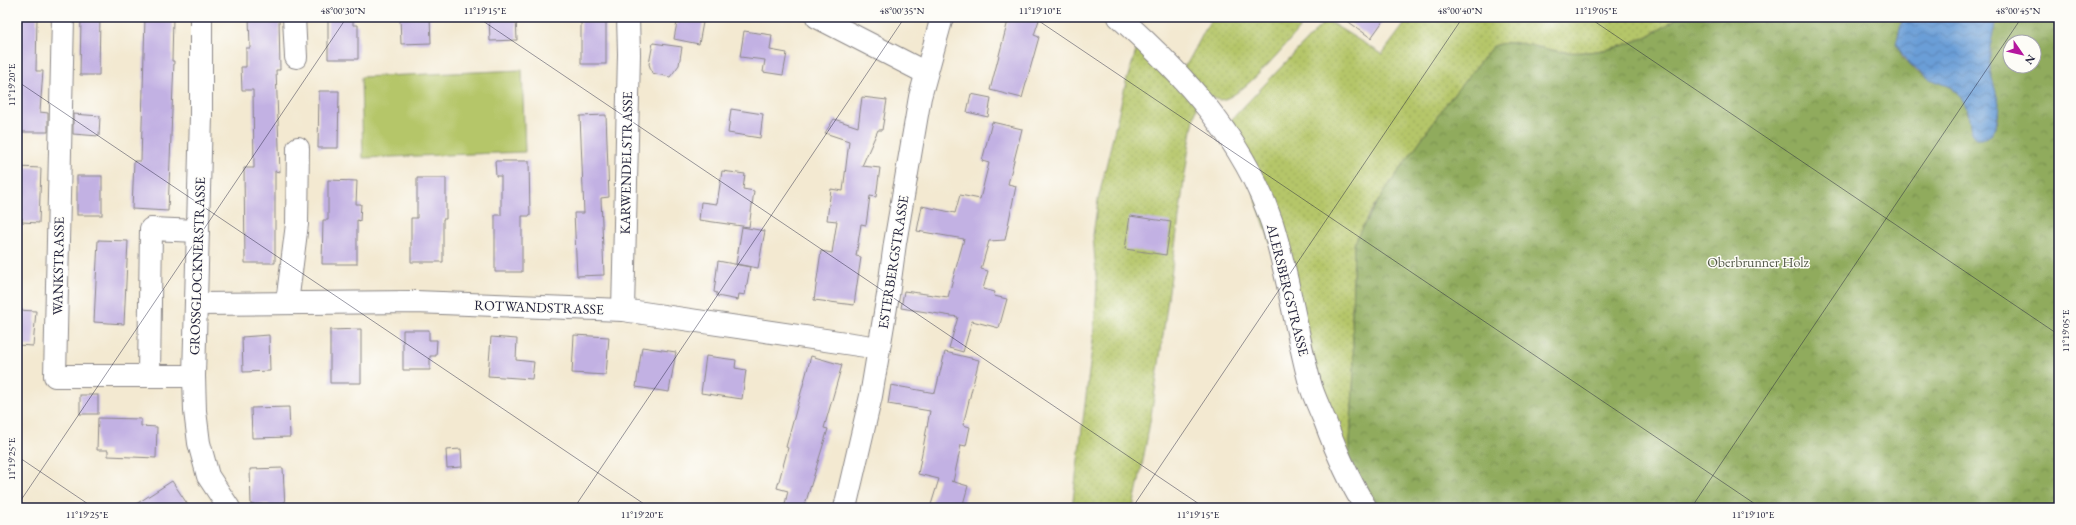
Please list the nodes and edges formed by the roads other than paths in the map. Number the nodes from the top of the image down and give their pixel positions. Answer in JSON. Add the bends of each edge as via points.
{"nodes":[{"id":1,"x":63,"y":17,"type":"edge"},
{"id":2,"x":201,"y":17,"type":"edge"},
{"id":3,"x":294,"y":17,"type":"edge"},
{"id":4,"x":628,"y":17,"type":"edge"},
{"id":5,"x":818,"y":17,"type":"edge"},
{"id":6,"x":942,"y":17,"type":"edge"},
{"id":7,"x":1119,"y":17,"type":"edge"},
{"id":8,"x":296,"y":57,"type":"dead end"},
{"id":9,"x":926,"y":73,"type":"junction"},
{"id":10,"x":298,"y":148,"type":"dead end"},
{"id":11,"x":198,"y":231,"type":"junction"},
{"id":12,"x":287,"y":303,"type":"junction"},
{"id":13,"x":196,"y":304,"type":"junction"},
{"id":14,"x":623,"y":310,"type":"junction"},
{"id":15,"x":879,"y":348,"type":"junction"},
{"id":16,"x":149,"y":376,"type":"junction"},
{"id":17,"x":194,"y":376,"type":"junction"},
{"id":18,"x":229,"y":508,"type":"edge"},
{"id":19,"x":845,"y":508,"type":"edge"},
{"id":20,"x":1366,"y":508,"type":"edge"}],
"edges":[{"from":1,"to":16,"type":"street","name":"WANKSTRASSE","via":[[55,376]]},
{"from":2,"to":11,"type":"street","name":"GROSSGLOCKNERSTRASSE"},
{"from":3,"to":8,"type":"street"},
{"from":4,"to":14,"type":"street","name":"KARWENDELSTRASSE"},
{"from":5,"to":9,"type":"street"},
{"from":6,"to":9,"type":"street","name":"ESTERBERGSTRASSE"},
{"from":7,"to":20,"type":"street","name":"ALERSBERGSTRASSE","via":[[1164,59],[1198,96],[1219,122],[1248,167],[1271,222],[1282,258],[1312,388],[1349,478]]},
{"from":9,"to":15,"type":"street","name":"ESTERBERGSTRASSE","via":[[905,183]]},
{"from":10,"to":12,"type":"street","via":[[297,224]]},
{"from":11,"to":13,"type":"street","name":"GROSSGLOCKNERSTRASSE"},
{"from":11,"to":16,"type":"street","via":[[151,229]]},
{"from":12,"to":13,"type":"street","name":"ROTWANDSTRASSE"},
{"from":12,"to":14,"type":"street","name":"ROTWANDSTRASSE","via":[[415,302]]},
{"from":13,"to":17,"type":"street","name":"GROSSGLOCKNERSTRASSE"},
{"from":14,"to":15,"type":"street","name":"ROTWANDSTRASSE"},
{"from":15,"to":19,"type":"street","name":"ESTERBERGSTRASSE","via":[[871,396]]},
{"from":16,"to":17,"type":"street","name":"WANKSTRASSE"},
{"from":17,"to":18,"type":"street","name":"GROSSGLOCKNERSTRASSE","via":[[199,443],[208,476]]}]}
